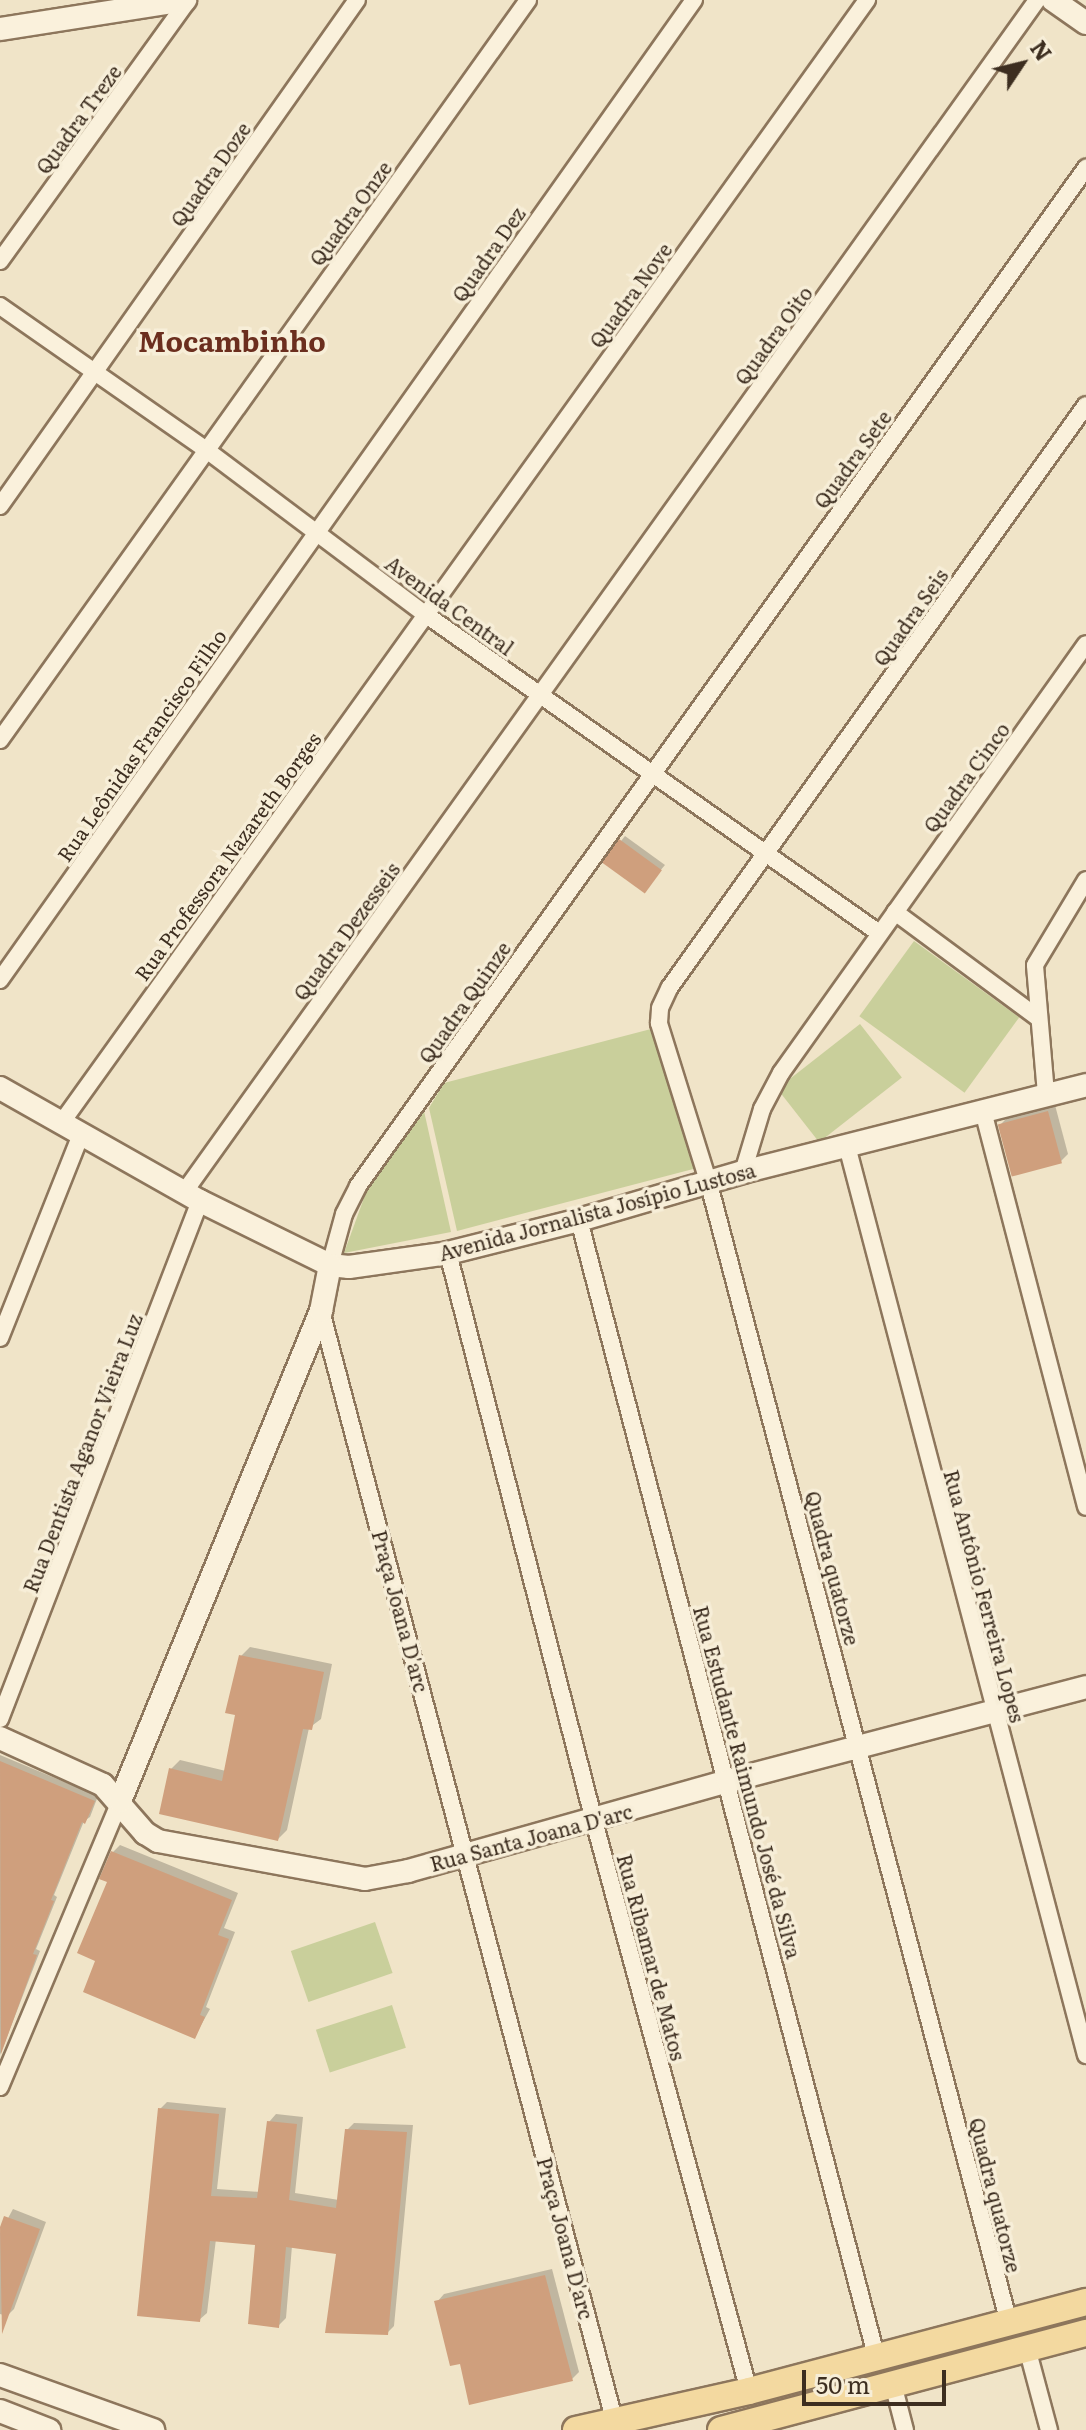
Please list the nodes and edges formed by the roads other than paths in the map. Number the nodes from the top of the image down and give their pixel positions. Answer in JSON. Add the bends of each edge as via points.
{"nodes":[{"id":1,"x":186,"y":0,"type":"edge"},
{"id":2,"x":357,"y":0,"type":"edge"},
{"id":3,"x":528,"y":0,"type":"edge"},
{"id":4,"x":694,"y":0,"type":"edge"},
{"id":5,"x":867,"y":0,"type":"edge"},
{"id":6,"x":1037,"y":0,"type":"edge"},
{"id":7,"x":1053,"y":0,"type":"edge"},
{"id":8,"x":57,"y":9,"type":"edge"},
{"id":9,"x":1086,"y":23,"type":"edge"},
{"id":10,"x":0,"y":29,"type":"edge"},
{"id":11,"x":1086,"y":168,"type":"edge"},
{"id":12,"x":0,"y":261,"type":"edge"},
{"id":13,"x":0,"y":306,"type":"edge"},
{"id":14,"x":95,"y":372,"type":"junction"},
{"id":15,"x":1086,"y":405,"type":"edge"},
{"id":16,"x":205,"y":449,"type":"junction"},
{"id":17,"x":0,"y":506,"type":"edge"},
{"id":18,"x":315,"y":532,"type":"junction"},
{"id":19,"x":425,"y":614,"type":"junction"},
{"id":20,"x":1086,"y":644,"type":"edge"},
{"id":21,"x":540,"y":694,"type":"junction"},
{"id":22,"x":0,"y":740,"type":"edge"},
{"id":23,"x":651,"y":773,"type":"junction"},
{"id":24,"x":767,"y":853,"type":"junction"},
{"id":25,"x":1086,"y":880,"type":"edge"},
{"id":26,"x":895,"y":912,"type":"junction"},
{"id":27,"x":879,"y":933,"type":"junction"},
{"id":28,"x":0,"y":980,"type":"edge"},
{"id":29,"x":1037,"y":1017,"type":"junction"},
{"id":30,"x":1086,"y":1085,"type":"edge"},
{"id":31,"x":0,"y":1088,"type":"edge"},
{"id":32,"x":1046,"y":1094,"type":"junction"},
{"id":33,"x":983,"y":1111,"type":"junction"},
{"id":34,"x":72,"y":1128,"type":"junction"},
{"id":35,"x":847,"y":1146,"type":"junction"},
{"id":36,"x":743,"y":1172,"type":"junction"},
{"id":37,"x":709,"y":1184,"type":"junction"},
{"id":38,"x":193,"y":1196,"type":"junction"},
{"id":39,"x":579,"y":1220,"type":"junction"},
{"id":40,"x":448,"y":1253,"type":"junction"},
{"id":41,"x":330,"y":1265,"type":"junction"},
{"id":42,"x":321,"y":1311,"type":"junction"},
{"id":43,"x":0,"y":1338,"type":"edge"},
{"id":44,"x":1086,"y":1507,"type":"edge"},
{"id":45,"x":1086,"y":1687,"type":"edge"},
{"id":46,"x":994,"y":1713,"type":"junction"},
{"id":47,"x":0,"y":1719,"type":"edge"},
{"id":48,"x":0,"y":1738,"type":"edge"},
{"id":49,"x":860,"y":1746,"type":"junction"},
{"id":50,"x":728,"y":1781,"type":"junction"},
{"id":51,"x":120,"y":1801,"type":"junction"},
{"id":52,"x":594,"y":1821,"type":"junction"},
{"id":53,"x":465,"y":1853,"type":"junction"},
{"id":54,"x":1086,"y":2055,"type":"edge"},
{"id":55,"x":0,"y":2087,"type":"edge"},
{"id":56,"x":1086,"y":2302,"type":"edge"},
{"id":57,"x":1009,"y":2323,"type":"junction"},
{"id":58,"x":1086,"y":2333,"type":"edge"},
{"id":59,"x":948,"y":2339,"type":"junction"},
{"id":60,"x":1027,"y":2348,"type":"junction"},
{"id":61,"x":876,"y":2355,"type":"junction"},
{"id":62,"x":954,"y":2368,"type":"junction"},
{"id":63,"x":0,"y":2375,"type":"edge"},
{"id":64,"x":893,"y":2384,"type":"junction"},
{"id":65,"x":749,"y":2391,"type":"junction"},
{"id":66,"x":0,"y":2411,"type":"edge"},
{"id":67,"x":615,"y":2423,"type":"junction"},
{"id":68,"x":756,"y":2425,"type":"edge"},
{"id":69,"x":49,"y":2430,"type":"edge"},
{"id":70,"x":153,"y":2430,"type":"edge"},
{"id":71,"x":576,"y":2430,"type":"edge"},
{"id":72,"x":721,"y":2430,"type":"edge"},
{"id":73,"x":905,"y":2430,"type":"edge"},
{"id":74,"x":1049,"y":2430,"type":"edge"}],
"edges":[{"from":1,"to":8,"type":"street"},
{"from":1,"to":12,"type":"street","name":"Quadra Treze"},
{"from":2,"to":14,"type":"street","name":"Quadra Doze"},
{"from":3,"to":16,"type":"street","name":"Quadra Onze"},
{"from":4,"to":18,"type":"street","name":"Quadra Dez"},
{"from":5,"to":19,"type":"street","name":"Quadra Nove"},
{"from":6,"to":21,"type":"street","name":"Quadra Oito"},
{"from":7,"to":9,"type":"street"},
{"from":8,"to":10,"type":"street"},
{"from":11,"to":23,"type":"street","name":"Quadra Sete"},
{"from":13,"to":14,"type":"street","name":"Avenida Central"},
{"from":14,"to":16,"type":"street","name":"Avenida Central"},
{"from":14,"to":17,"type":"street","name":"Quadra Doze"},
{"from":15,"to":24,"type":"street","name":"Quadra Seis"},
{"from":16,"to":18,"type":"street","name":"Avenida Central"},
{"from":16,"to":22,"type":"street","name":"Quadra Onze"},
{"from":18,"to":19,"type":"street","name":"Avenida Central"},
{"from":18,"to":28,"type":"street","name":"Rua Leônidas Francisco Filho"},
{"from":19,"to":21,"type":"street","name":"Avenida Central"},
{"from":19,"to":34,"type":"street","name":"Rua Professora Nazareth Borges"},
{"from":20,"to":26,"type":"street","name":"Quadra Cinco"},
{"from":21,"to":23,"type":"street","name":"Avenida Central"},
{"from":21,"to":38,"type":"street","name":"Quadra Dezesseis"},
{"from":23,"to":24,"type":"street","name":"Avenida Central"},
{"from":23,"to":41,"type":"street","name":"Quadra Quinze","via":[[358,1186]]},
{"from":24,"to":27,"type":"street","name":"Avenida Central"},
{"from":24,"to":37,"type":"street","name":"Quadra quatorze","via":[[660,1008],[663,1042]]},
{"from":25,"to":29,"type":"street","via":[[1037,958]]},
{"from":26,"to":27,"type":"street","name":"Quadra Cinco"},
{"from":26,"to":29,"type":"street"},
{"from":27,"to":36,"type":"street","via":[[781,1073],[762,1109]]},
{"from":29,"to":32,"type":"street"},
{"from":30,"to":32,"type":"street","name":"Avenida Jornalista Josípio Lustosa"},
{"from":31,"to":34,"type":"street","name":"Avenida Jornalista Josípio Lustosa"},
{"from":32,"to":33,"type":"street","name":"Avenida Jornalista Josípio Lustosa"},
{"from":33,"to":35,"type":"street","name":"Avenida Jornalista Josípio Lustosa"},
{"from":33,"to":44,"type":"street"},
{"from":34,"to":38,"type":"street","name":"Avenida Jornalista Josípio Lustosa"},
{"from":34,"to":43,"type":"street","name":"Rua Professora Nazareth Borges"},
{"from":35,"to":36,"type":"street","name":"Avenida Jornalista Josípio Lustosa"},
{"from":35,"to":46,"type":"street","name":"Rua Antônio Ferreira Lopes"},
{"from":36,"to":37,"type":"street","name":"Avenida Jornalista Josípio Lustosa"},
{"from":37,"to":39,"type":"street","name":"Avenida Jornalista Josípio Lustosa"},
{"from":37,"to":49,"type":"street","name":"Quadra quatorze"},
{"from":38,"to":41,"type":"street","name":"Avenida Jornalista Josípio Lustosa"},
{"from":38,"to":47,"type":"street","name":"Rua Dentista Aganor Vieira Luz"},
{"from":39,"to":40,"type":"street","name":"Avenida Jornalista Josípio Lustosa"},
{"from":39,"to":50,"type":"street","name":"Rua Estudante Raimundo José da Silva"},
{"from":40,"to":41,"type":"street","name":"Avenida Jornalista Josípio Lustosa"},
{"from":40,"to":52,"type":"street","name":"Rua Ribamar de Matos"},
{"from":41,"to":42,"type":"street"},
{"from":42,"to":51,"type":"street"},
{"from":42,"to":53,"type":"street","name":"Praça Joana D'arc"},
{"from":45,"to":46,"type":"street","name":"Rua Santa Joana D'arc"},
{"from":46,"to":49,"type":"street","name":"Rua Santa Joana D'arc"},
{"from":46,"to":54,"type":"street","name":"Rua Antônio Ferreira Lopes"},
{"from":48,"to":51,"type":"street","name":"Rua Santa Joana D'arc","via":[[103,1785]]},
{"from":49,"to":50,"type":"street","name":"Rua Santa Joana D'arc"},
{"from":49,"to":57,"type":"street","name":"Quadra quatorze"},
{"from":50,"to":52,"type":"street","name":"Rua Santa Joana D'arc"},
{"from":50,"to":61,"type":"street","name":"Rua Estudante Raimundo José da Silva"},
{"from":51,"to":53,"type":"street","name":"Rua Santa Joana D'arc","via":[[145,1833],[165,1844],[355,1878],[386,1877]]},
{"from":51,"to":55,"type":"street"},
{"from":52,"to":53,"type":"street","name":"Rua Santa Joana D'arc"},
{"from":52,"to":65,"type":"street","name":"Rua Ribamar de Matos"},
{"from":53,"to":67,"type":"street","name":"Praça Joana D'arc"},
{"from":56,"to":57,"type":"main road"},
{"from":57,"to":59,"type":"main road"},
{"from":58,"to":60,"type":"main road"},
{"from":59,"to":61,"type":"main road"},
{"from":59,"to":62,"type":"main road"},
{"from":60,"to":62,"type":"main road"},
{"from":60,"to":74,"type":"street"},
{"from":61,"to":65,"type":"main road"},
{"from":62,"to":64,"type":"main road"},
{"from":63,"to":70,"type":"street"},
{"from":64,"to":68,"type":"main road"},
{"from":64,"to":73,"type":"street"},
{"from":65,"to":67,"type":"main road"},
{"from":66,"to":69,"type":"street"},
{"from":67,"to":71,"type":"main road"},
{"from":68,"to":72,"type":"main road"}]}
